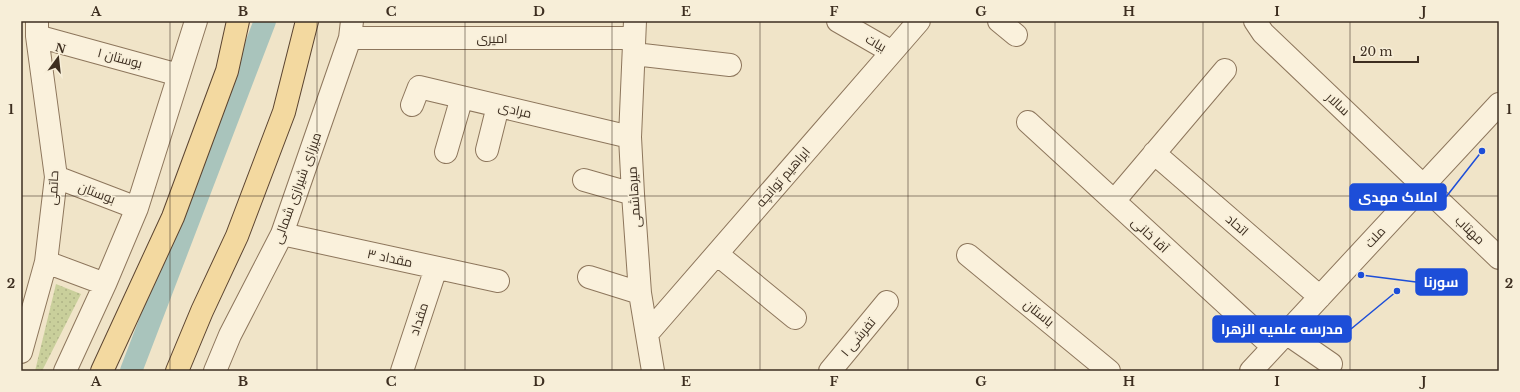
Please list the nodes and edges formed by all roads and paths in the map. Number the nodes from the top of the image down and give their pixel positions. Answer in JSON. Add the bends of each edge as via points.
{"nodes":[{"id":1,"x":196,"y":21,"type":"edge"},
{"id":2,"x":238,"y":21,"type":"edge"},
{"id":3,"x":307,"y":21,"type":"edge"},
{"id":4,"x":838,"y":21,"type":"edge"},
{"id":5,"x":919,"y":21,"type":"edge"},
{"id":6,"x":999,"y":21,"type":"edge"},
{"id":7,"x":1255,"y":21,"type":"edge"},
{"id":8,"x":37,"y":28,"type":"edge"},
{"id":9,"x":351,"y":30,"type":"edge"},
{"id":10,"x":1016,"y":35,"type":"dead end"},
{"id":11,"x":634,"y":38,"type":"edge"},
{"id":12,"x":892,"y":52,"type":"junction"},
{"id":13,"x":730,"y":65,"type":"dead end"},
{"id":14,"x":1225,"y":70,"type":"dead end"},
{"id":15,"x":179,"y":75,"type":"junction"},
{"id":16,"x":462,"y":97,"type":"junction"},
{"id":17,"x":1499,"y":104,"type":"edge"},
{"id":18,"x":412,"y":105,"type":"dead end"},
{"id":19,"x":498,"y":106,"type":"junction"},
{"id":20,"x":1028,"y":122,"type":"dead end"},
{"id":21,"x":630,"y":136,"type":"junction"},
{"id":22,"x":487,"y":150,"type":"dead end"},
{"id":23,"x":446,"y":152,"type":"dead end"},
{"id":24,"x":1154,"y":153,"type":"junction"},
{"id":25,"x":56,"y":177,"type":"junction"},
{"id":26,"x":584,"y":180,"type":"dead end"},
{"id":27,"x":1423,"y":185,"type":"junction"},
{"id":28,"x":633,"y":194,"type":"junction"},
{"id":29,"x":1114,"y":201,"type":"junction"},
{"id":30,"x":137,"y":208,"type":"junction"},
{"id":31,"x":282,"y":234,"type":"junction"},
{"id":32,"x":717,"y":254,"type":"junction"},
{"id":33,"x":968,"y":255,"type":"dead end"},
{"id":34,"x":1499,"y":258,"type":"edge"},
{"id":35,"x":46,"y":262,"type":"junction"},
{"id":36,"x":436,"y":268,"type":"junction"},
{"id":37,"x":589,"y":277,"type":"dead end"},
{"id":38,"x":498,"y":281,"type":"dead end"},
{"id":39,"x":105,"y":284,"type":"junction"},
{"id":40,"x":640,"y":293,"type":"junction"},
{"id":41,"x":1320,"y":297,"type":"junction"},
{"id":42,"x":887,"y":302,"type":"dead end"},
{"id":43,"x":795,"y":318,"type":"dead end"},
{"id":44,"x":647,"y":334,"type":"junction"},
{"id":45,"x":1280,"y":340,"type":"junction"},
{"id":46,"x":21,"y":352,"type":"edge"},
{"id":47,"x":1331,"y":364,"type":"dead end"},
{"id":48,"x":67,"y":370,"type":"edge"},
{"id":49,"x":102,"y":371,"type":"edge"},
{"id":50,"x":177,"y":371,"type":"edge"},
{"id":51,"x":215,"y":371,"type":"edge"},
{"id":52,"x":402,"y":371,"type":"edge"},
{"id":53,"x":653,"y":371,"type":"edge"},
{"id":54,"x":830,"y":371,"type":"edge"},
{"id":55,"x":1109,"y":371,"type":"edge"},
{"id":56,"x":1251,"y":371,"type":"edge"}],
"edges":[{"from":1,"to":15,"type":"street"},
{"from":2,"to":49,"type":"main road","via":[[227,71],[173,217]]},
{"from":3,"to":50,"type":"main road","via":[[284,112],[237,236]]},
{"from":4,"to":12,"type":"street","name":"بیات"},
{"from":5,"to":12,"type":"street","name":"ابراهیم توانچه"},
{"from":6,"to":10,"type":"street"},
{"from":7,"to":27,"type":"street","name":"سالار","via":[[1263,34]]},
{"from":8,"to":15,"type":"street","name":"بوستان ۱"},
{"from":8,"to":25,"type":"street","name":"حاتمی"},
{"from":9,"to":11,"type":"street","name":"امیری"},
{"from":9,"to":31,"type":"street","name":"میرزای شیرازی شمالی"},
{"from":11,"to":13,"type":"street","name":"امیری"},
{"from":11,"to":21,"type":"street","name":"میرهاشمی"},
{"from":12,"to":32,"type":"street","name":"ابراهیم توانچه"},
{"from":14,"to":24,"type":"street"},
{"from":15,"to":30,"type":"street"},
{"from":16,"to":18,"type":"street","name":"مرادی","via":[[419,86]]},
{"from":16,"to":19,"type":"street","name":"مرادی"},
{"from":16,"to":23,"type":"street"},
{"from":17,"to":27,"type":"street","name":"ملت"},
{"from":19,"to":21,"type":"street","name":"مرادی"},
{"from":19,"to":22,"type":"street"},
{"from":20,"to":29,"type":"street","name":"آقا خانی"},
{"from":21,"to":28,"type":"street","name":"میرهاشمی"},
{"from":24,"to":29,"type":"street"},
{"from":24,"to":41,"type":"street","name":"اتحاد"},
{"from":25,"to":30,"type":"street","name":"بوستان"},
{"from":25,"to":35,"type":"street","name":"حاتمی"},
{"from":26,"to":28,"type":"street"},
{"from":27,"to":34,"type":"street","name":"مهتاب"},
{"from":27,"to":41,"type":"street","name":"ملت"},
{"from":28,"to":40,"type":"street","name":"میرهاشمی"},
{"from":29,"to":45,"type":"street","name":"آقا خانی"},
{"from":30,"to":39,"type":"street"},
{"from":31,"to":36,"type":"street","name":"مقداد ۳"},
{"from":31,"to":51,"type":"street","name":"میرزای شیرازی شمالی","via":[[230,335]]},
{"from":32,"to":43,"type":"street"},
{"from":32,"to":44,"type":"street","name":"ابراهیم توانچه"},
{"from":33,"to":55,"type":"street","name":"باستان"},
{"from":35,"to":39,"type":"street"},
{"from":35,"to":46,"type":"street","name":"حاتمی"},
{"from":36,"to":38,"type":"street","name":"مقداد ۳"},
{"from":36,"to":52,"type":"street","name":"مقداد"},
{"from":37,"to":40,"type":"street"},
{"from":39,"to":48,"type":"street"},
{"from":40,"to":44,"type":"street","name":"میرهاشمی"},
{"from":41,"to":45,"type":"street","name":"ملت"},
{"from":42,"to":54,"type":"street","name":"تفرشی ۱"},
{"from":44,"to":53,"type":"street","name":"میرهاشمی"},
{"from":45,"to":47,"type":"street","name":"آقا خانی"},
{"from":45,"to":56,"type":"street","name":"ملت"}]}
